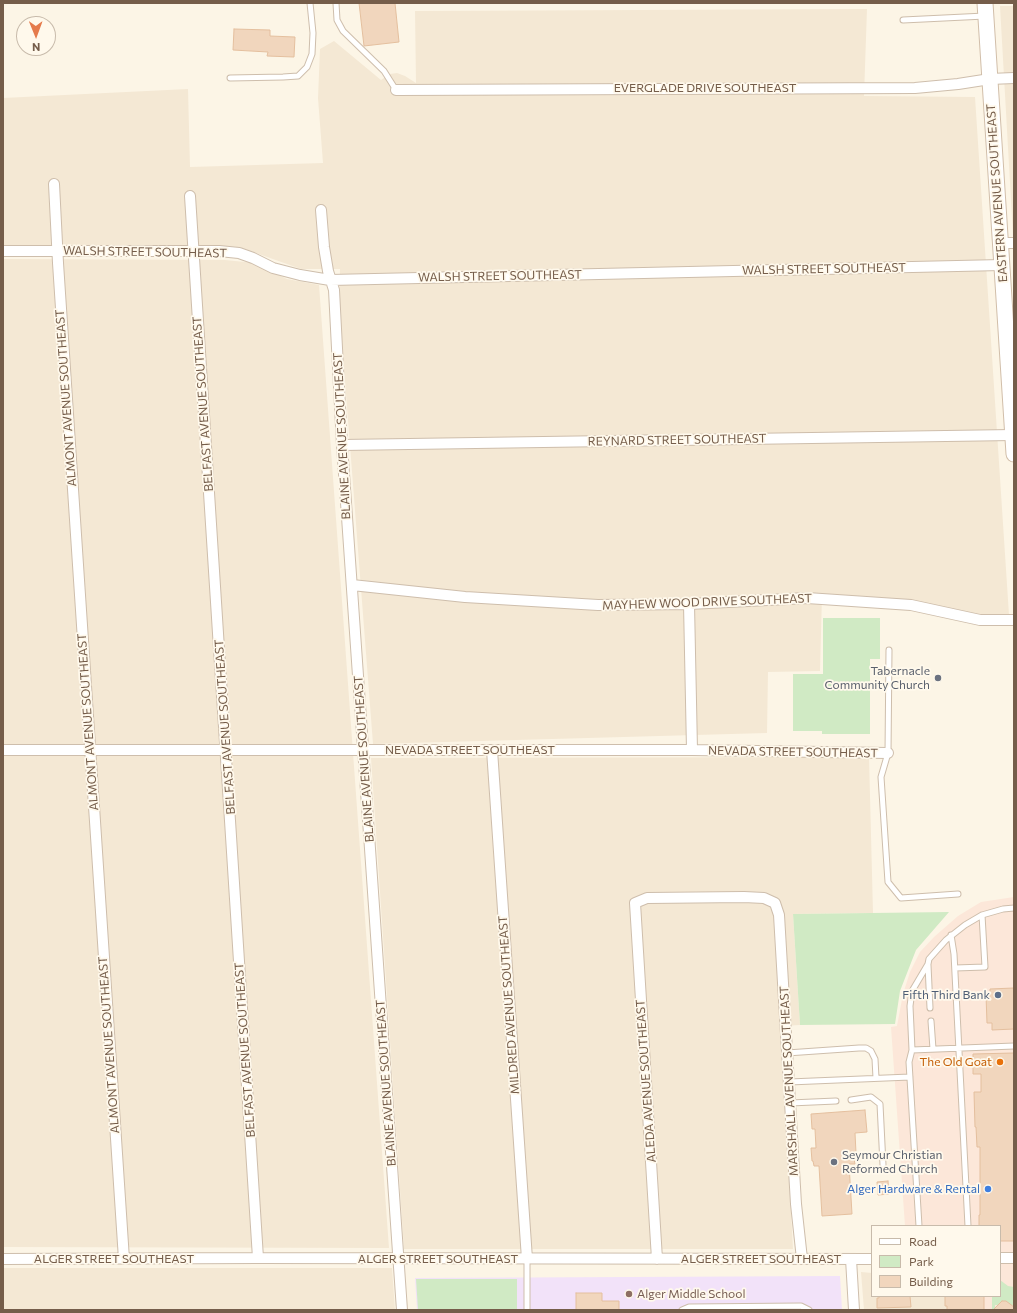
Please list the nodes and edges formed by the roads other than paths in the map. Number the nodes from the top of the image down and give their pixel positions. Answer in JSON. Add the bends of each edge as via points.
{"nodes":[{"id":1,"x":310,"y":3,"type":"edge"},
{"id":2,"x":336,"y":3,"type":"edge"},
{"id":3,"x":985,"y":10,"type":"edge"},
{"id":4,"x":903,"y":20,"type":"dead end"},
{"id":5,"x":230,"y":78,"type":"dead end"},
{"id":6,"x":1014,"y":78,"type":"edge"},
{"id":7,"x":990,"y":79,"type":"junction"},
{"id":8,"x":396,"y":90,"type":"joint"},
{"id":9,"x":54,"y":184,"type":"dead end"},
{"id":10,"x":190,"y":196,"type":"dead end"},
{"id":11,"x":321,"y":210,"type":"dead end"},
{"id":12,"x":1007,"y":243,"type":"edge"},
{"id":13,"x":3,"y":250,"type":"edge"},
{"id":14,"x":193,"y":250,"type":"junction"},
{"id":15,"x":57,"y":251,"type":"junction"},
{"id":16,"x":1002,"y":265,"type":"junction"},
{"id":17,"x":330,"y":280,"type":"junction"},
{"id":18,"x":1013,"y":409,"type":"edge"},
{"id":19,"x":1013,"y":435,"type":"junction"},
{"id":20,"x":342,"y":445,"type":"junction"},
{"id":21,"x":1014,"y":454,"type":"edge"},
{"id":22,"x":352,"y":585,"type":"junction"},
{"id":23,"x":689,"y":604,"type":"junction"},
{"id":24,"x":1014,"y":620,"type":"edge"},
{"id":25,"x":889,"y":650,"type":"dead end"},
{"id":26,"x":3,"y":750,"type":"edge"},
{"id":27,"x":90,"y":750,"type":"junction"},
{"id":28,"x":226,"y":750,"type":"junction"},
{"id":29,"x":363,"y":750,"type":"junction"},
{"id":30,"x":492,"y":750,"type":"junction"},
{"id":31,"x":692,"y":750,"type":"junction"},
{"id":32,"x":888,"y":753,"type":"junction"},
{"id":33,"x":958,"y":894,"type":"dead end"},
{"id":34,"x":635,"y":903,"type":"joint"},
{"id":35,"x":1014,"y":908,"type":"edge"},
{"id":36,"x":982,"y":915,"type":"junction"},
{"id":37,"x":952,"y":936,"type":"junction"},
{"id":38,"x":928,"y":964,"type":"junction"},
{"id":39,"x":955,"y":968,"type":"junction"},
{"id":40,"x":930,"y":1008,"type":"dead end"},
{"id":41,"x":931,"y":1021,"type":"dead end"},
{"id":42,"x":1014,"y":1046,"type":"edge"},
{"id":43,"x":959,"y":1047,"type":"junction"},
{"id":44,"x":933,"y":1049,"type":"junction"},
{"id":45,"x":912,"y":1050,"type":"junction"},
{"id":46,"x":787,"y":1053,"type":"junction"},
{"id":47,"x":910,"y":1077,"type":"junction"},
{"id":48,"x":876,"y":1078,"type":"junction"},
{"id":49,"x":789,"y":1082,"type":"junction"},
{"id":50,"x":851,"y":1100,"type":"dead end"},
{"id":51,"x":836,"y":1102,"type":"dead end"},
{"id":52,"x":790,"y":1103,"type":"junction"},
{"id":53,"x":883,"y":1165,"type":"dead end"},
{"id":54,"x":919,"y":1225,"type":"edge"},
{"id":55,"x":968,"y":1225,"type":"edge"},
{"id":56,"x":258,"y":1258,"type":"junction"},
{"id":57,"x":398,"y":1258,"type":"junction"},
{"id":58,"x":1001,"y":1258,"type":"edge"},
{"id":59,"x":1014,"y":1258,"type":"edge"},
{"id":60,"x":3,"y":1259,"type":"edge"},
{"id":61,"x":124,"y":1259,"type":"junction"},
{"id":62,"x":527,"y":1259,"type":"junction"},
{"id":63,"x":657,"y":1259,"type":"junction"},
{"id":64,"x":802,"y":1259,"type":"junction"},
{"id":65,"x":851,"y":1259,"type":"junction"},
{"id":66,"x":871,"y":1259,"type":"edge"},
{"id":67,"x":402,"y":1310,"type":"edge"},
{"id":68,"x":527,"y":1310,"type":"edge"},
{"id":69,"x":682,"y":1310,"type":"edge"},
{"id":70,"x":809,"y":1310,"type":"edge"},
{"id":71,"x":854,"y":1310,"type":"edge"}],
"edges":[{"from":1,"to":5,"type":"lane","via":[[312,54],[307,67],[298,76]]},
{"from":2,"to":8,"type":"lane","via":[[337,20],[343,31],[384,72]]},
{"from":3,"to":4,"type":"lane"},
{"from":3,"to":7,"type":"main road","name":"EASTERN AVENUE SOUTHEAST"},
{"from":6,"to":7,"type":"street","name":"EVERGLADE DRIVE SOUTHEAST"},
{"from":7,"to":8,"type":"street","name":"EVERGLADE DRIVE SOUTHEAST","via":[[915,88]]},
{"from":7,"to":12,"type":"main road","name":"EASTERN AVENUE SOUTHEAST"},
{"from":9,"to":15,"type":"street","name":"ALMONT AVENUE SOUTHEAST"},
{"from":10,"to":14,"type":"street","name":"BELFAST AVENUE SOUTHEAST"},
{"from":11,"to":17,"type":"street","name":"BLAINE AVENUE SOUTHEAST"},
{"from":12,"to":16,"type":"main road","name":"EASTERN AVENUE SOUTHEAST"},
{"from":13,"to":15,"type":"street","name":"WALSH STREET SOUTHEAST"},
{"from":14,"to":15,"type":"street","name":"WALSH STREET SOUTHEAST"},
{"from":14,"to":17,"type":"street","name":"WALSH STREET SOUTHEAST","via":[[239,254],[274,268]]},
{"from":14,"to":28,"type":"street","name":"BELFAST AVENUE SOUTHEAST"},
{"from":15,"to":27,"type":"street","name":"ALMONT AVENUE SOUTHEAST"},
{"from":16,"to":17,"type":"street","name":"WALSH STREET SOUTHEAST"},
{"from":16,"to":18,"type":"main road","name":"EASTERN AVENUE SOUTHEAST"},
{"from":17,"to":20,"type":"street","name":"BLAINE AVENUE SOUTHEAST","via":[[334,290]]},
{"from":18,"to":19,"type":"main road","name":"EASTERN AVENUE SOUTHEAST"},
{"from":19,"to":20,"type":"street","name":"REYNARD STREET SOUTHEAST"},
{"from":19,"to":21,"type":"main road","name":"EASTERN AVENUE SOUTHEAST"},
{"from":20,"to":22,"type":"street","name":"BLAINE AVENUE SOUTHEAST"},
{"from":22,"to":23,"type":"street","name":"MAYHEW WOOD DRIVE SOUTHEAST","via":[[541,602],[598,605]]},
{"from":22,"to":29,"type":"street","name":"BLAINE AVENUE SOUTHEAST"},
{"from":23,"to":24,"type":"street","name":"MAYHEW WOOD DRIVE SOUTHEAST","via":[[807,598],[911,605],[980,620]]},
{"from":23,"to":31,"type":"street"},
{"from":25,"to":32,"type":"lane"},
{"from":26,"to":27,"type":"street","name":"NEVADA STREET SOUTHEAST"},
{"from":27,"to":28,"type":"street","name":"NEVADA STREET SOUTHEAST"},
{"from":27,"to":61,"type":"street","name":"ALMONT AVENUE SOUTHEAST"},
{"from":28,"to":29,"type":"street","name":"NEVADA STREET SOUTHEAST"},
{"from":28,"to":56,"type":"street","name":"BELFAST AVENUE SOUTHEAST"},
{"from":29,"to":30,"type":"street","name":"NEVADA STREET SOUTHEAST"},
{"from":29,"to":57,"type":"street","name":"BLAINE AVENUE SOUTHEAST"},
{"from":30,"to":31,"type":"street","name":"NEVADA STREET SOUTHEAST"},
{"from":30,"to":62,"type":"street","name":"MILDRED AVENUE SOUTHEAST"},
{"from":31,"to":32,"type":"street","name":"NEVADA STREET SOUTHEAST"},
{"from":32,"to":33,"type":"lane","via":[[881,777],[888,882],[901,898]]},
{"from":34,"to":46,"type":"street","name":"MARSHALL AVENUE SOUTHEAST","via":[[647,898],[744,897],[764,898],[775,903],[779,915]]},
{"from":34,"to":63,"type":"street","name":"ALEDA AVENUE SOUTHEAST"},
{"from":35,"to":36,"type":"lane"},
{"from":36,"to":37,"type":"lane"},
{"from":36,"to":39,"type":"lane","via":[[985,968]]},
{"from":37,"to":38,"type":"lane","via":[[929,959]]},
{"from":37,"to":39,"type":"lane"},
{"from":38,"to":40,"type":"lane"},
{"from":38,"to":45,"type":"lane","via":[[912,991]]},
{"from":39,"to":43,"type":"lane"},
{"from":41,"to":44,"type":"lane"},
{"from":42,"to":43,"type":"lane"},
{"from":43,"to":44,"type":"lane"},
{"from":43,"to":55,"type":"lane"},
{"from":44,"to":45,"type":"lane"},
{"from":45,"to":47,"type":"lane","via":[[909,1062]]},
{"from":46,"to":48,"type":"lane","via":[[866,1048],[875,1059]]},
{"from":46,"to":49,"type":"street","name":"MARSHALL AVENUE SOUTHEAST"},
{"from":47,"to":48,"type":"lane"},
{"from":47,"to":54,"type":"lane"},
{"from":48,"to":49,"type":"lane"},
{"from":49,"to":52,"type":"street","name":"MARSHALL AVENUE SOUTHEAST"},
{"from":50,"to":53,"type":"lane","via":[[871,1098],[880,1104]]},
{"from":51,"to":52,"type":"lane"},
{"from":52,"to":64,"type":"street","name":"MARSHALL AVENUE SOUTHEAST"},
{"from":56,"to":57,"type":"street","name":"ALGER STREET SOUTHEAST"},
{"from":56,"to":61,"type":"street","name":"ALGER STREET SOUTHEAST"},
{"from":57,"to":62,"type":"street","name":"ALGER STREET SOUTHEAST"},
{"from":57,"to":67,"type":"street","name":"BLAINE AVENUE SOUTHEAST"},
{"from":58,"to":59,"type":"street"},
{"from":60,"to":61,"type":"street","name":"ALGER STREET SOUTHEAST"},
{"from":62,"to":63,"type":"street","name":"ALGER STREET SOUTHEAST"},
{"from":62,"to":68,"type":"lane"},
{"from":63,"to":64,"type":"street","name":"ALGER STREET SOUTHEAST"},
{"from":64,"to":65,"type":"street","name":"ALGER STREET SOUTHEAST"},
{"from":65,"to":66,"type":"street","name":"ALGER STREET SOUTHEAST"},
{"from":65,"to":71,"type":"street"},
{"from":69,"to":70,"type":"lane","via":[[688,1307],[794,1306]]}]}
